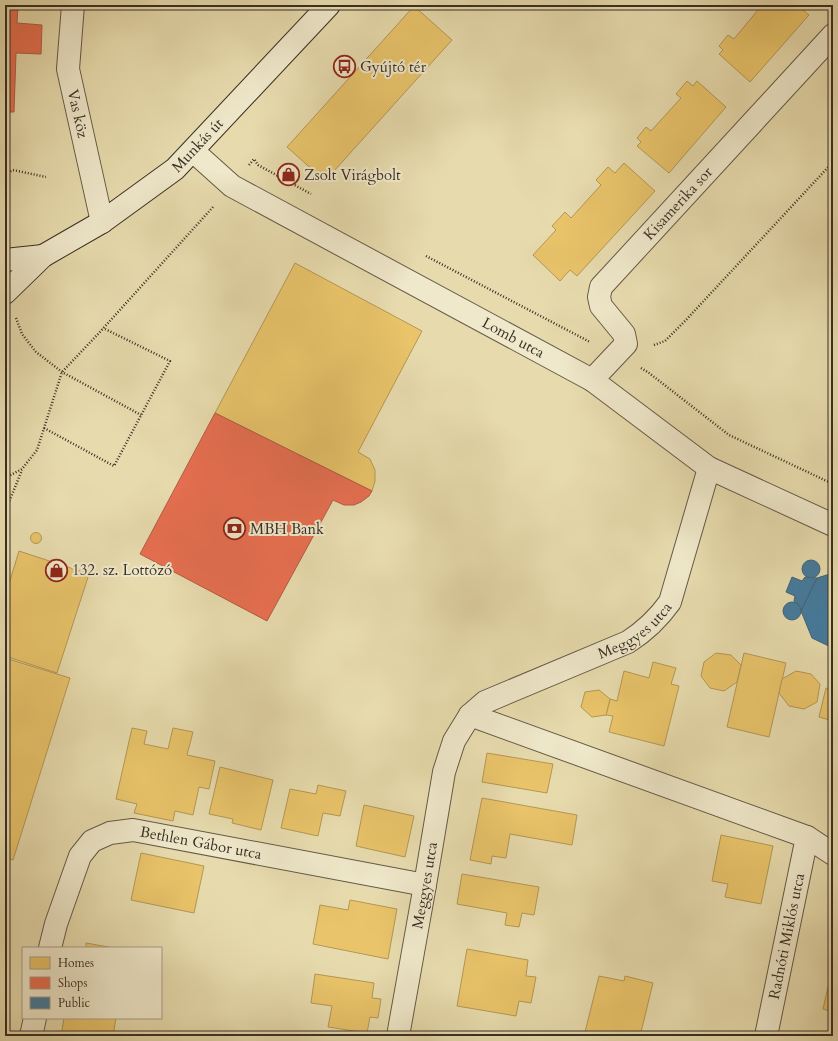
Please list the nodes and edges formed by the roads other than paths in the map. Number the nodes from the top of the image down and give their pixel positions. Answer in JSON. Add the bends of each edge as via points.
{"nodes":[{"id":1,"x":73,"y":5,"type":"edge"},
{"id":2,"x":329,"y":5,"type":"edge"},
{"id":3,"x":833,"y":35,"type":"edge"},
{"id":4,"x":193,"y":151,"type":"junction"},
{"id":5,"x":102,"y":222,"type":"junction"},
{"id":6,"x":43,"y":256,"type":"junction"},
{"id":7,"x":5,"y":260,"type":"edge"},
{"id":8,"x":5,"y":293,"type":"edge"},
{"id":9,"x":592,"y":380,"type":"junction"},
{"id":10,"x":709,"y":468,"type":"junction"},
{"id":11,"x":833,"y":525,"type":"edge"},
{"id":12,"x":470,"y":715,"type":"junction"},
{"id":13,"x":807,"y":837,"type":"junction"},
{"id":14,"x":833,"y":854,"type":"edge"},
{"id":15,"x":425,"y":885,"type":"junction"},
{"id":16,"x":50,"y":947,"type":"edge"},
{"id":17,"x":35,"y":1019,"type":"edge"},
{"id":18,"x":31,"y":1036,"type":"edge"},
{"id":19,"x":398,"y":1036,"type":"edge"},
{"id":20,"x":766,"y":1036,"type":"edge"}],
"edges":[{"from":1,"to":5,"type":"street","name":"Vas köz","via":[[68,69]]},
{"from":2,"to":4,"type":"street","name":"Munkás út"},
{"from":3,"to":9,"type":"street","name":"Kisamerika sor","via":[[601,287],[601,306],[624,334],[626,344]]},
{"from":4,"to":5,"type":"street","name":"Munkás út","via":[[175,169]]},
{"from":4,"to":9,"type":"street","name":"Lomb utca","via":[[232,186]]},
{"from":5,"to":6,"type":"street","name":"Munkás út"},
{"from":6,"to":7,"type":"street"},
{"from":6,"to":8,"type":"street"},
{"from":9,"to":10,"type":"street","name":"Lomb utca"},
{"from":10,"to":11,"type":"street","name":"Lomb utca"},
{"from":10,"to":12,"type":"street","name":"Meggyes utca","via":[[670,602],[660,616],[645,631],[628,642],[485,702]]},
{"from":12,"to":13,"type":"street"},
{"from":12,"to":15,"type":"street","name":"Meggyes utca","via":[[454,741],[444,772]]},
{"from":13,"to":14,"type":"street"},
{"from":13,"to":20,"type":"street","name":"Radnóti Miklós utca"},
{"from":15,"to":16,"type":"street","name":"Bethlen Gábor utca","via":[[133,830],[110,833],[92,841],[80,856]]},
{"from":15,"to":19,"type":"street","name":"Meggyes utca"},
{"from":17,"to":18,"type":"street"}]}
